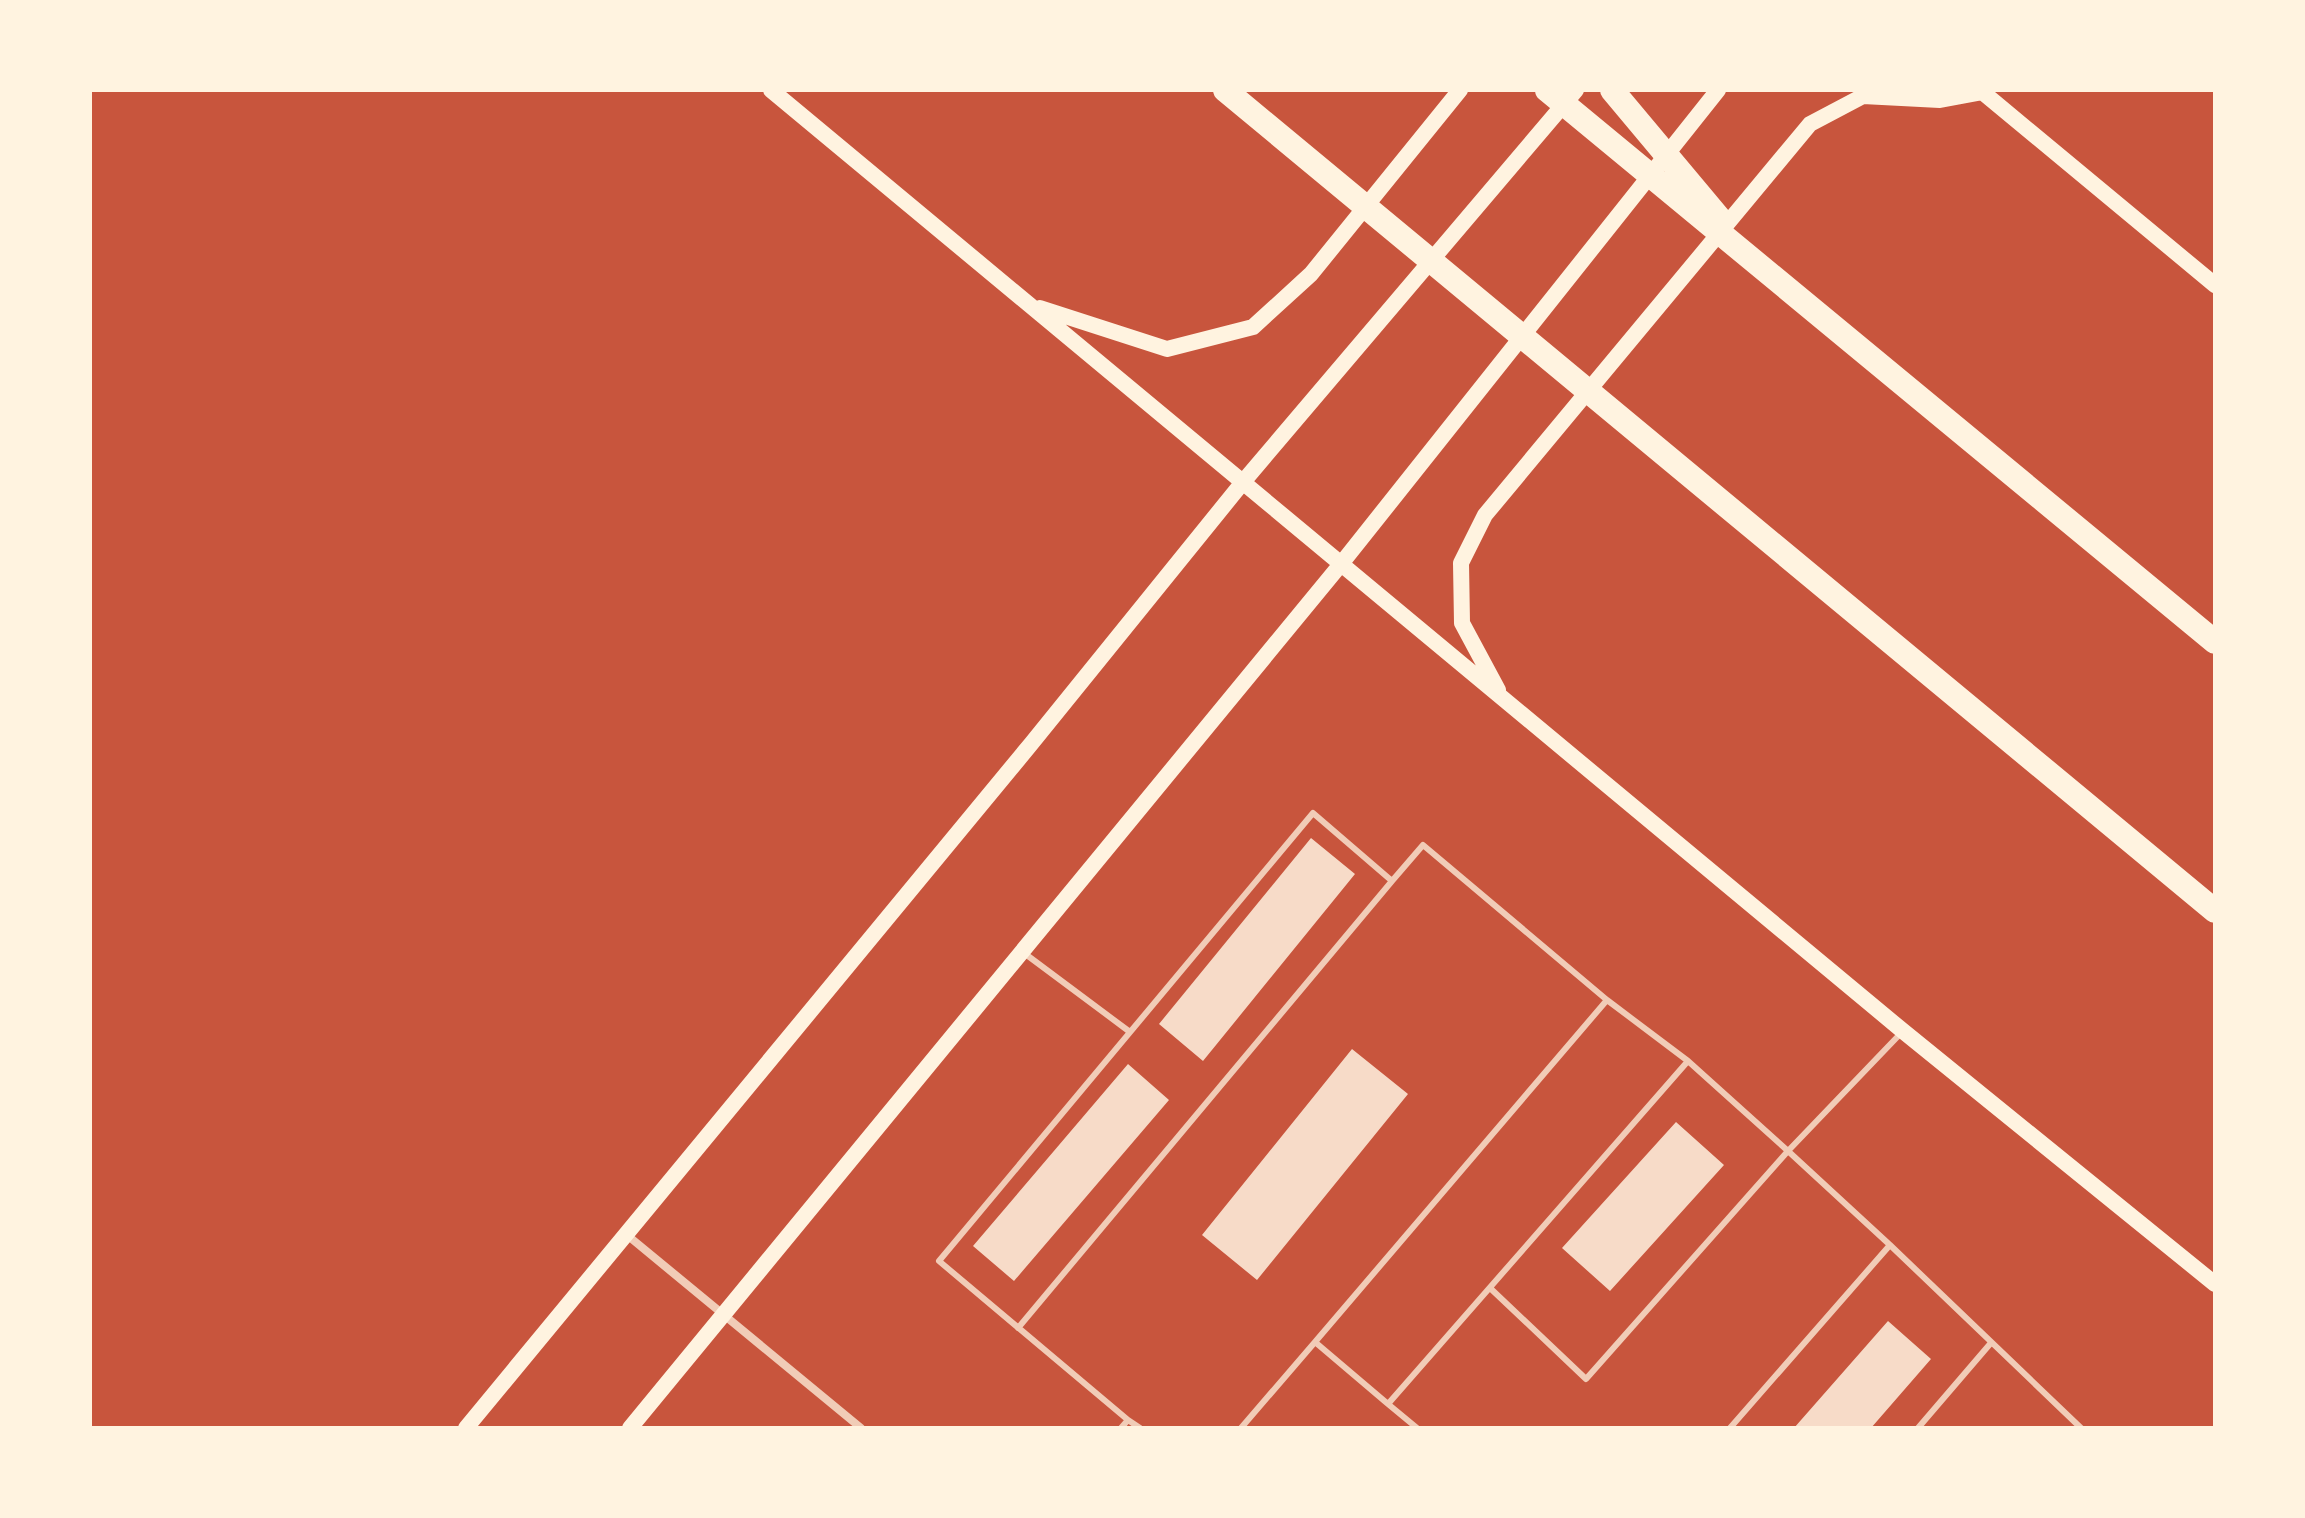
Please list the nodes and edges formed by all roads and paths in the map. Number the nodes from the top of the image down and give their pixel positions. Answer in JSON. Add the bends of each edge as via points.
{"nodes":[{"id":1,"x":771,"y":90,"type":"edge"},
{"id":2,"x":1225,"y":90,"type":"edge"},
{"id":3,"x":1460,"y":90,"type":"edge"},
{"id":4,"x":1547,"y":90,"type":"edge"},
{"id":5,"x":1576,"y":90,"type":"edge"},
{"id":6,"x":1612,"y":90,"type":"edge"},
{"id":7,"x":1718,"y":90,"type":"edge"},
{"id":8,"x":1981,"y":91,"type":"edge"},
{"id":9,"x":1757,"y":264,"type":"junction"},
{"id":10,"x":2215,"y":285,"type":"edge"},
{"id":11,"x":1031,"y":305,"type":"junction"},
{"id":12,"x":1243,"y":482,"type":"junction"},
{"id":13,"x":1341,"y":564,"type":"junction"},
{"id":14,"x":2215,"y":642,"type":"edge"},
{"id":15,"x":1502,"y":699,"type":"junction"},
{"id":16,"x":1392,"y":881,"type":"junction"},
{"id":17,"x":2215,"y":911,"type":"edge"},
{"id":18,"x":1022,"y":952,"type":"junction"},
{"id":19,"x":1607,"y":1000,"type":"junction"},
{"id":20,"x":1903,"y":1031,"type":"junction"},
{"id":21,"x":1130,"y":1032,"type":"junction"},
{"id":22,"x":1688,"y":1061,"type":"junction"},
{"id":23,"x":1788,"y":1151,"type":"junction"},
{"id":24,"x":627,"y":1235,"type":"junction"},
{"id":25,"x":1890,"y":1245,"type":"junction"},
{"id":26,"x":2215,"y":1284,"type":"edge"},
{"id":27,"x":1490,"y":1288,"type":"junction"},
{"id":28,"x":725,"y":1314,"type":"junction"},
{"id":29,"x":1018,"y":1328,"type":"junction"},
{"id":30,"x":1315,"y":1342,"type":"junction"},
{"id":31,"x":1990,"y":1344,"type":"junction"},
{"id":32,"x":1388,"y":1404,"type":"junction"},
{"id":33,"x":1128,"y":1420,"type":"junction"},
{"id":34,"x":466,"y":1428,"type":"edge"},
{"id":35,"x":630,"y":1428,"type":"edge"},
{"id":36,"x":861,"y":1428,"type":"edge"},
{"id":37,"x":1121,"y":1428,"type":"edge"},
{"id":38,"x":1140,"y":1428,"type":"edge"},
{"id":39,"x":1241,"y":1428,"type":"edge"},
{"id":40,"x":1417,"y":1428,"type":"edge"},
{"id":41,"x":1730,"y":1428,"type":"edge"},
{"id":42,"x":1918,"y":1428,"type":"edge"},
{"id":43,"x":2081,"y":1428,"type":"edge"}],
"edges":[{"from":1,"to":11,"type":"main road"},
{"from":2,"to":17,"type":"highway"},
{"from":3,"to":11,"type":"main road","via":[[1311,274],[1253,327],[1167,349]]},
{"from":4,"to":9,"type":"highway"},
{"from":5,"to":12,"type":"main road"},
{"from":6,"to":9,"type":"highway"},
{"from":7,"to":13,"type":"main road"},
{"from":8,"to":10,"type":"main road"},
{"from":8,"to":15,"type":"main road","via":[[1940,100],[1863,96],[1810,124],[1485,515],[1461,563],[1462,623]]},
{"from":9,"to":14,"type":"highway"},
{"from":11,"to":12,"type":"main road"},
{"from":12,"to":13,"type":"main road"},
{"from":12,"to":24,"type":"main road"},
{"from":13,"to":15,"type":"main road"},
{"from":13,"to":18,"type":"main road"},
{"from":15,"to":20,"type":"main road"},
{"from":16,"to":19,"type":"lane","via":[[1423,845]]},
{"from":16,"to":21,"type":"lane","via":[[1313,813]]},
{"from":16,"to":29,"type":"lane"},
{"from":18,"to":21,"type":"lane"},
{"from":18,"to":28,"type":"main road"},
{"from":19,"to":22,"type":"lane"},
{"from":19,"to":30,"type":"lane"},
{"from":20,"to":23,"type":"lane"},
{"from":20,"to":26,"type":"main road"},
{"from":21,"to":29,"type":"lane","via":[[939,1261]]},
{"from":22,"to":23,"type":"lane"},
{"from":22,"to":27,"type":"lane"},
{"from":23,"to":25,"type":"lane"},
{"from":23,"to":27,"type":"lane","via":[[1586,1379]]},
{"from":24,"to":28,"type":"street"},
{"from":24,"to":34,"type":"main road"},
{"from":25,"to":31,"type":"lane"},
{"from":25,"to":41,"type":"lane"},
{"from":27,"to":32,"type":"lane"},
{"from":28,"to":35,"type":"main road"},
{"from":28,"to":36,"type":"street"},
{"from":29,"to":33,"type":"lane"},
{"from":30,"to":32,"type":"lane"},
{"from":30,"to":39,"type":"lane"},
{"from":31,"to":42,"type":"lane"},
{"from":31,"to":43,"type":"lane"},
{"from":32,"to":40,"type":"lane"},
{"from":33,"to":37,"type":"lane"},
{"from":33,"to":38,"type":"lane"}]}
